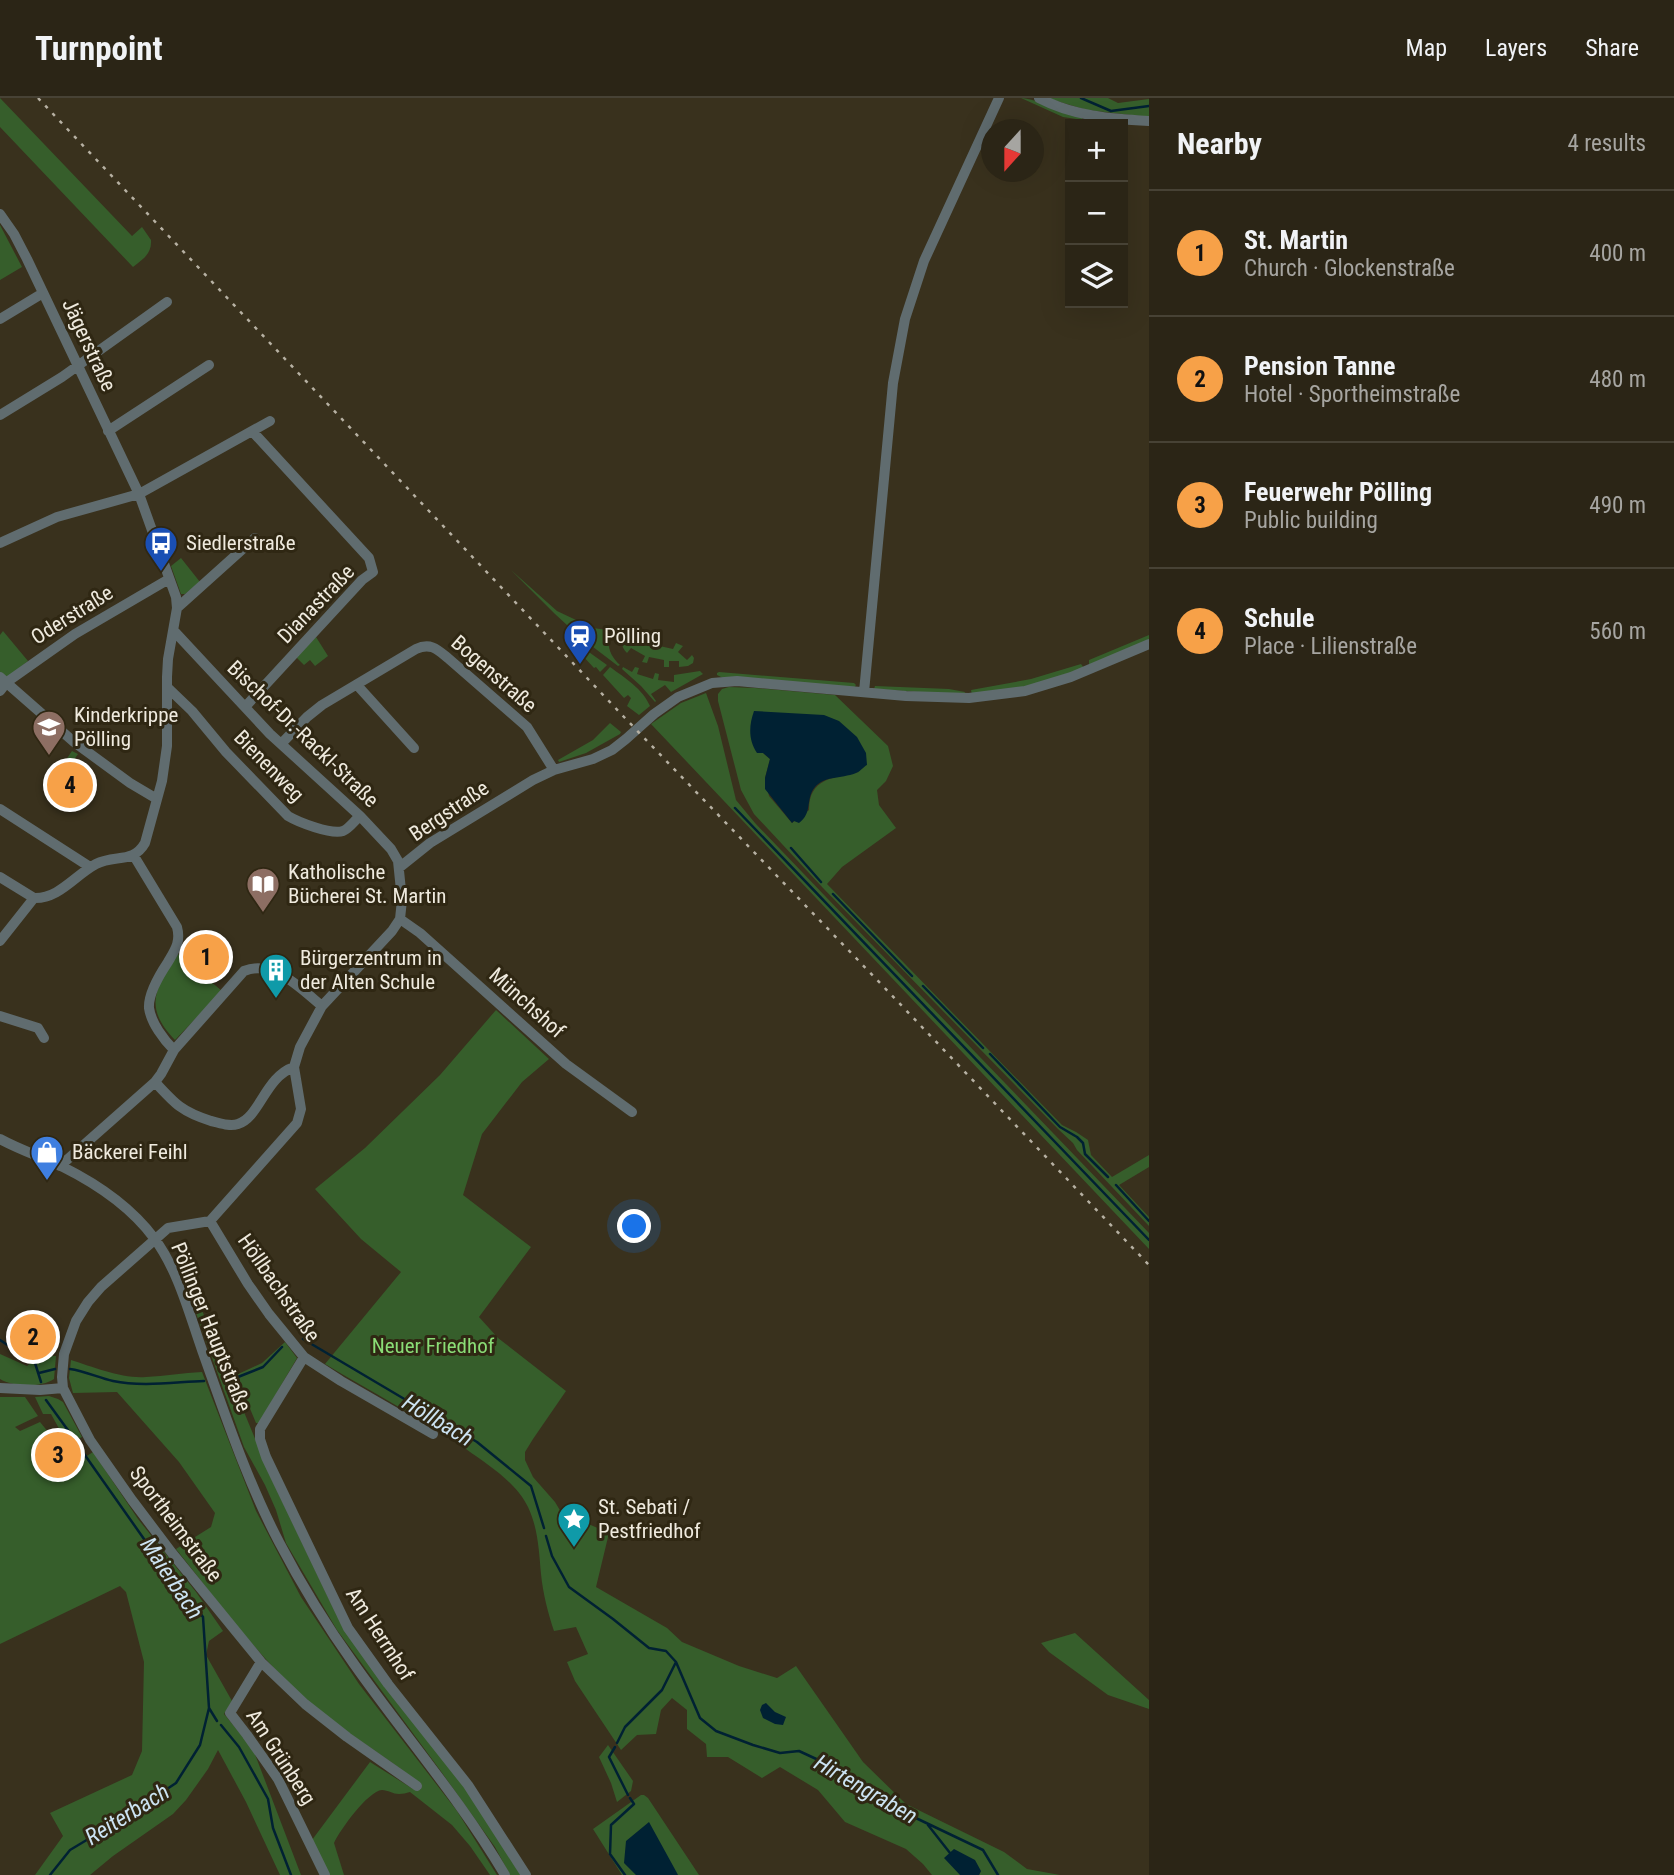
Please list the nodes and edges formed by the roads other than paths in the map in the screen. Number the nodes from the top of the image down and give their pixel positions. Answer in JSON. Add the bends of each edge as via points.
{"nodes":[{"id":1,"x":999,"y":98,"type":"edge"},
{"id":2,"x":1039,"y":98,"type":"edge"},
{"id":3,"x":1149,"y":121,"type":"edge"},
{"id":4,"x":0,"y":214,"type":"edge"},
{"id":5,"x":43,"y":293,"type":"junction"},
{"id":6,"x":167,"y":302,"type":"dead end"},
{"id":7,"x":0,"y":319,"type":"edge"},
{"id":8,"x":209,"y":365,"type":"dead end"},
{"id":9,"x":78,"y":366,"type":"junction"},
{"id":10,"x":0,"y":415,"type":"edge"},
{"id":11,"x":270,"y":421,"type":"dead end"},
{"id":12,"x":108,"y":431,"type":"junction"},
{"id":13,"x":252,"y":431,"type":"junction"},
{"id":14,"x":139,"y":494,"type":"junction"},
{"id":15,"x":255,"y":538,"type":"dead end"},
{"id":16,"x":0,"y":543,"type":"edge"},
{"id":17,"x":169,"y":579,"type":"junction"},
{"id":18,"x":177,"y":608,"type":"junction"},
{"id":19,"x":174,"y":631,"type":"junction"},
{"id":20,"x":1149,"y":644,"type":"edge"},
{"id":21,"x":2,"y":683,"type":"edge"},
{"id":22,"x":357,"y":685,"type":"junction"},
{"id":23,"x":167,"y":687,"type":"junction"},
{"id":24,"x":863,"y":692,"type":"junction"},
{"id":25,"x":245,"y":707,"type":"junction"},
{"id":26,"x":281,"y":744,"type":"junction"},
{"id":27,"x":414,"y":748,"type":"dead end"},
{"id":28,"x":554,"y":769,"type":"junction"},
{"id":29,"x":157,"y":799,"type":"junction"},
{"id":30,"x":0,"y":809,"type":"edge"},
{"id":31,"x":360,"y":816,"type":"junction"},
{"id":32,"x":134,"y":856,"type":"junction"},
{"id":33,"x":90,"y":867,"type":"junction"},
{"id":34,"x":400,"y":867,"type":"junction"},
{"id":35,"x":0,"y":877,"type":"edge"},
{"id":36,"x":34,"y":898,"type":"junction"},
{"id":37,"x":400,"y":919,"type":"junction"},
{"id":38,"x":0,"y":942,"type":"edge"},
{"id":39,"x":322,"y":1006,"type":"junction"},
{"id":40,"x":0,"y":1016,"type":"edge"},
{"id":41,"x":44,"y":1038,"type":"dead end"},
{"id":42,"x":174,"y":1050,"type":"junction"},
{"id":43,"x":294,"y":1068,"type":"junction"},
{"id":44,"x":155,"y":1082,"type":"junction"},
{"id":45,"x":632,"y":1112,"type":"dead end"},
{"id":46,"x":0,"y":1139,"type":"edge"},
{"id":47,"x":60,"y":1166,"type":"junction"},
{"id":48,"x":210,"y":1221,"type":"junction"},
{"id":49,"x":155,"y":1239,"type":"junction"},
{"id":50,"x":304,"y":1357,"type":"junction"},
{"id":51,"x":0,"y":1388,"type":"edge"},
{"id":52,"x":63,"y":1388,"type":"junction"},
{"id":53,"x":433,"y":1434,"type":"dead end"},
{"id":54,"x":261,"y":1662,"type":"junction"},
{"id":55,"x":417,"y":1786,"type":"dead end"},
{"id":56,"x":324,"y":1875,"type":"edge"},
{"id":57,"x":505,"y":1875,"type":"edge"},
{"id":58,"x":526,"y":1875,"type":"edge"}],
"edges":[{"from":1,"to":24,"type":"street","via":[[924,261],[905,319],[893,383]]},
{"from":2,"to":3,"type":"street","via":[[1087,115]]},
{"from":4,"to":5,"type":"street","name":"Jägerstraße"},
{"from":5,"to":7,"type":"street"},
{"from":5,"to":9,"type":"street","name":"Jägerstraße"},
{"from":6,"to":9,"type":"street"},
{"from":8,"to":12,"type":"street"},
{"from":9,"to":10,"type":"street"},
{"from":9,"to":12,"type":"street","name":"Jägerstraße"},
{"from":11,"to":13,"type":"street"},
{"from":12,"to":14,"type":"street","name":"Jägerstraße"},
{"from":13,"to":14,"type":"street"},
{"from":13,"to":25,"type":"street","name":"Dianastraße","via":[[369,558],[373,572]]},
{"from":14,"to":16,"type":"street","via":[[57,517]]},
{"from":14,"to":17,"type":"street"},
{"from":15,"to":18,"type":"street"},
{"from":17,"to":18,"type":"street"},
{"from":17,"to":21,"type":"street","name":"Oderstraße"},
{"from":18,"to":19,"type":"street"},
{"from":19,"to":23,"type":"street"},
{"from":19,"to":25,"type":"street","name":"Bischof-Dr.-Rackl-Straße"},
{"from":20,"to":24,"type":"street","via":[[1025,691],[969,698]]},
{"from":21,"to":29,"type":"street","via":[[74,742]]},
{"from":22,"to":26,"type":"street","name":"Bogenstraße","via":[[322,705]]},
{"from":22,"to":27,"type":"street"},
{"from":22,"to":28,"type":"street","name":"Bogenstraße","via":[[429,645],[527,727]]},
{"from":23,"to":29,"type":"street","via":[[167,746]]},
{"from":23,"to":31,"type":"street","name":"Bienenweg","via":[[288,816],[339,831]]},
{"from":24,"to":28,"type":"street","name":"Bergstraße","via":[[722,681],[678,697],[606,753]]},
{"from":25,"to":26,"type":"street","name":"Bischof-Dr.-Rackl-Straße"},
{"from":26,"to":31,"type":"street","name":"Bischof-Dr.-Rackl-Straße"},
{"from":28,"to":34,"type":"street","name":"Bergstraße","via":[[477,813]]},
{"from":29,"to":32,"type":"street","via":[[145,843]]},
{"from":30,"to":33,"type":"street"},
{"from":31,"to":34,"type":"street","name":"Bischof-Dr.-Rackl-Straße","via":[[391,849]]},
{"from":32,"to":33,"type":"street"},
{"from":32,"to":42,"type":"street","via":[[179,935],[149,1007]]},
{"from":33,"to":36,"type":"street","via":[[54,894]]},
{"from":34,"to":37,"type":"street","name":"Bergstraße"},
{"from":35,"to":36,"type":"street"},
{"from":36,"to":38,"type":"street"},
{"from":37,"to":39,"type":"street"},
{"from":37,"to":45,"type":"street","name":"Münchshof","via":[[566,1064]]},
{"from":39,"to":42,"type":"street","via":[[274,971],[247,969]]},
{"from":39,"to":43,"type":"street"},
{"from":40,"to":41,"type":"street","via":[[38,1028]]},
{"from":42,"to":44,"type":"street"},
{"from":43,"to":44,"type":"street","via":[[276,1078],[245,1121],[236,1125],[188,1114]]},
{"from":43,"to":48,"type":"street","via":[[301,1109],[297,1123]]},
{"from":44,"to":47,"type":"street"},
{"from":46,"to":47,"type":"street","name":"Pöllinger Hauptstraße"},
{"from":47,"to":49,"type":"street","name":"Pöllinger Hauptstraße","via":[[113,1198]]},
{"from":48,"to":49,"type":"street","via":[[172,1226]]},
{"from":48,"to":50,"type":"street","name":"Höllbachstraße","via":[[264,1307]]},
{"from":49,"to":52,"type":"street","name":"Sportheimstraße","via":[[83,1309],[64,1354]]},
{"from":49,"to":57,"type":"street","name":"Pöllinger Hauptstraße","via":[[176,1278],[267,1518],[308,1595],[467,1814]]},
{"from":50,"to":53,"type":"street","name":"Höllbachstraße"},
{"from":50,"to":58,"type":"street","name":"Am Herrnhof","via":[[260,1429],[266,1457],[348,1628],[468,1785]]},
{"from":51,"to":52,"type":"street"},
{"from":52,"to":54,"type":"street","name":"Sportheimstraße","via":[[90,1440],[132,1500]]},
{"from":54,"to":55,"type":"street","name":"Sportheimstraße","via":[[305,1704]]},
{"from":54,"to":56,"type":"street","name":"Am Grünberg","via":[[230,1713],[278,1779]]}]}
